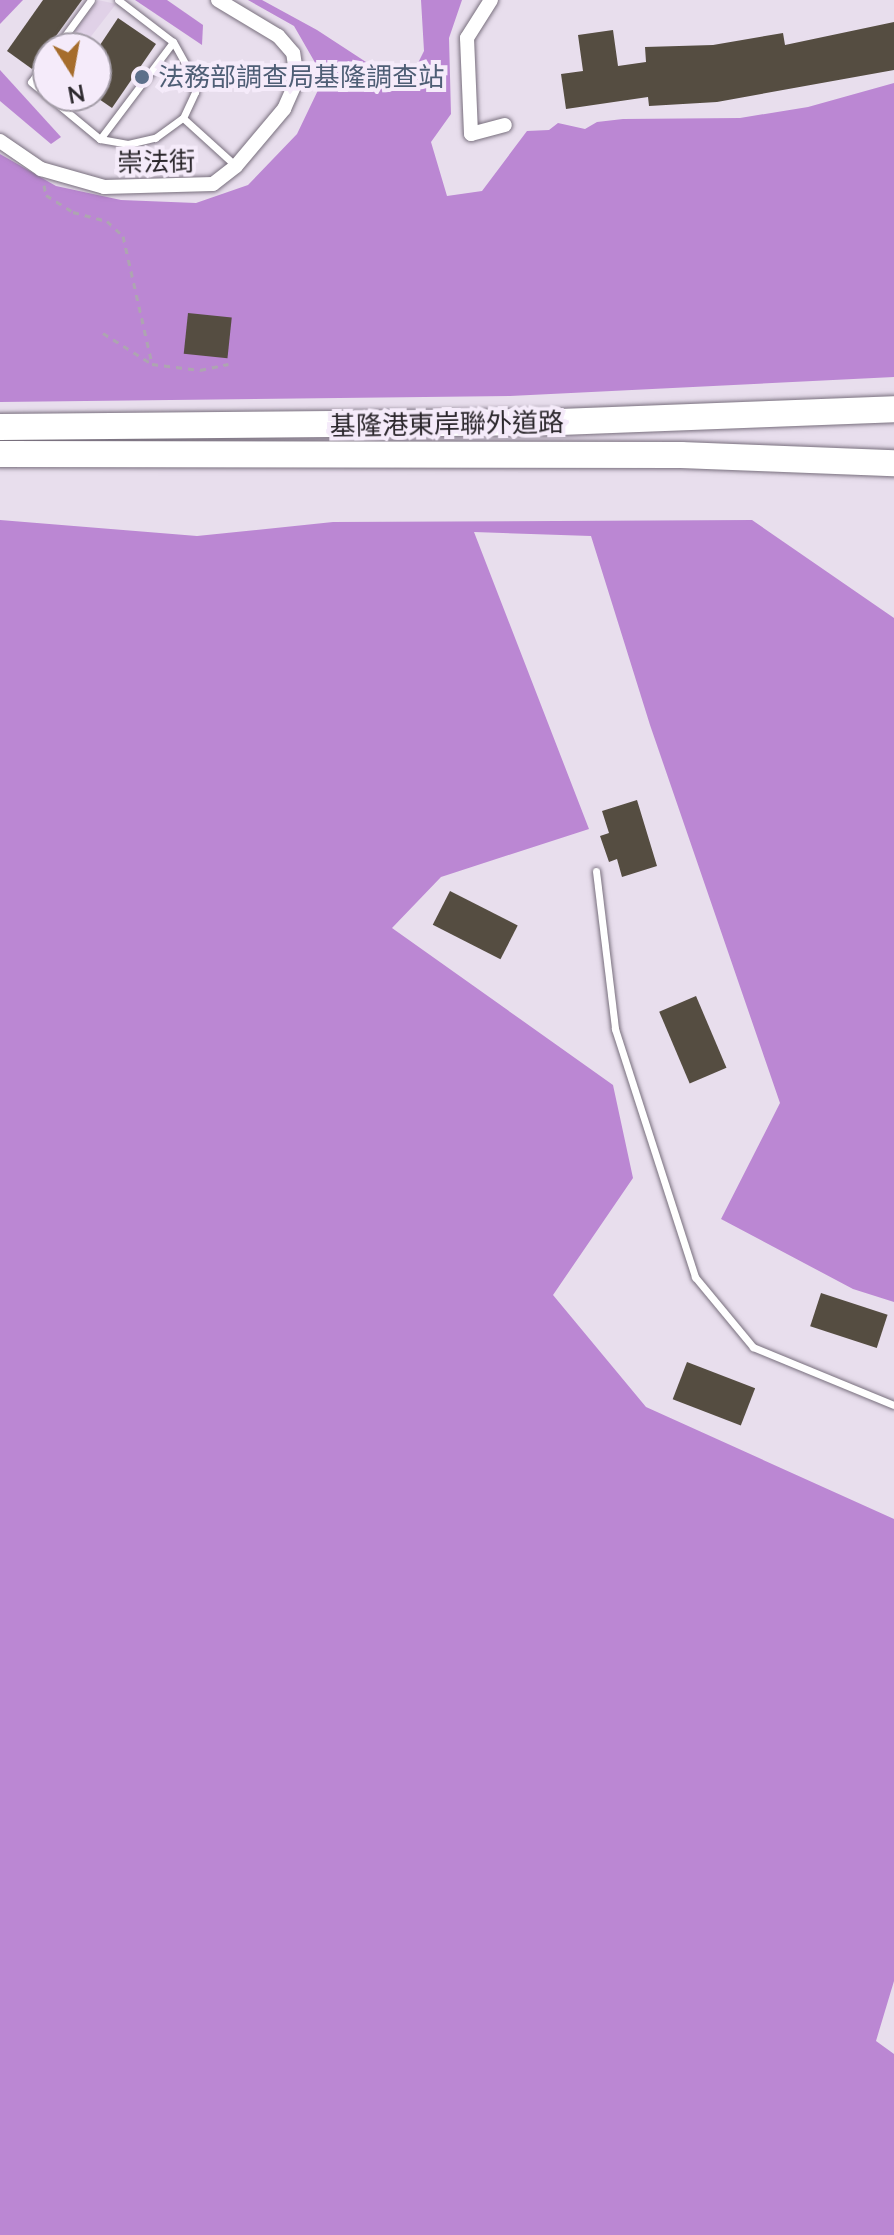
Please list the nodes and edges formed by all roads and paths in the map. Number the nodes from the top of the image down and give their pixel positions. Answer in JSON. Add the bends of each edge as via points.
{"nodes":[{"id":1,"x":91,"y":0,"type":"edge"},
{"id":2,"x":118,"y":0,"type":"edge"},
{"id":3,"x":218,"y":0,"type":"edge"},
{"id":4,"x":491,"y":0,"type":"edge"},
{"id":5,"x":68,"y":32,"type":"edge"},
{"id":6,"x":173,"y":42,"type":"junction"},
{"id":7,"x":67,"y":112,"type":"edge"},
{"id":8,"x":183,"y":118,"type":"junction"},
{"id":9,"x":505,"y":125,"type":"dead end"},
{"id":10,"x":100,"y":139,"type":"junction"},
{"id":11,"x":0,"y":141,"type":"edge"},
{"id":12,"x":236,"y":166,"type":"junction"},
{"id":13,"x":41,"y":169,"type":"junction"},
{"id":14,"x":103,"y":333,"type":"dead end"},
{"id":15,"x":152,"y":364,"type":"junction"},
{"id":16,"x":228,"y":364,"type":"dead end"},
{"id":17,"x":894,"y":409,"type":"edge"},
{"id":18,"x":6,"y":428,"type":"edge"},
{"id":19,"x":6,"y":455,"type":"edge"},
{"id":20,"x":894,"y":463,"type":"edge"},
{"id":21,"x":596,"y":871,"type":"dead end"},
{"id":22,"x":894,"y":1405,"type":"edge"}],
"edges":[{"from":1,"to":5,"type":"lane"},
{"from":2,"to":6,"type":"lane"},
{"from":3,"to":12,"type":"street","name":"崇法街","via":[[278,36],[293,53],[297,80],[284,109]]},
{"from":4,"to":9,"type":"street","via":[[467,38],[471,134]]},
{"from":6,"to":8,"type":"lane","via":[[195,92]]},
{"from":6,"to":10,"type":"lane"},
{"from":7,"to":10,"type":"lane"},
{"from":8,"to":10,"type":"lane","via":[[155,138],[128,144]]},
{"from":8,"to":12,"type":"lane"},
{"from":11,"to":13,"type":"street","name":"崇法街"},
{"from":12,"to":13,"type":"street","name":"崇法街","via":[[213,184],[179,188],[104,187]]},
{"from":13,"to":15,"type":"path","via":[[46,195],[73,212],[107,221],[123,236]]},
{"from":14,"to":15,"type":"path"},
{"from":15,"to":16,"type":"path","via":[[200,370]]},
{"from":17,"to":18,"type":"highway","name":"基隆港東岸聯外道路","via":[[347,425]]},
{"from":19,"to":20,"type":"highway","name":"基隆港東岸聯外道路","via":[[748,457]]},
{"from":21,"to":22,"type":"lane","via":[[615,1029],[695,1277],[753,1347]]}]}
